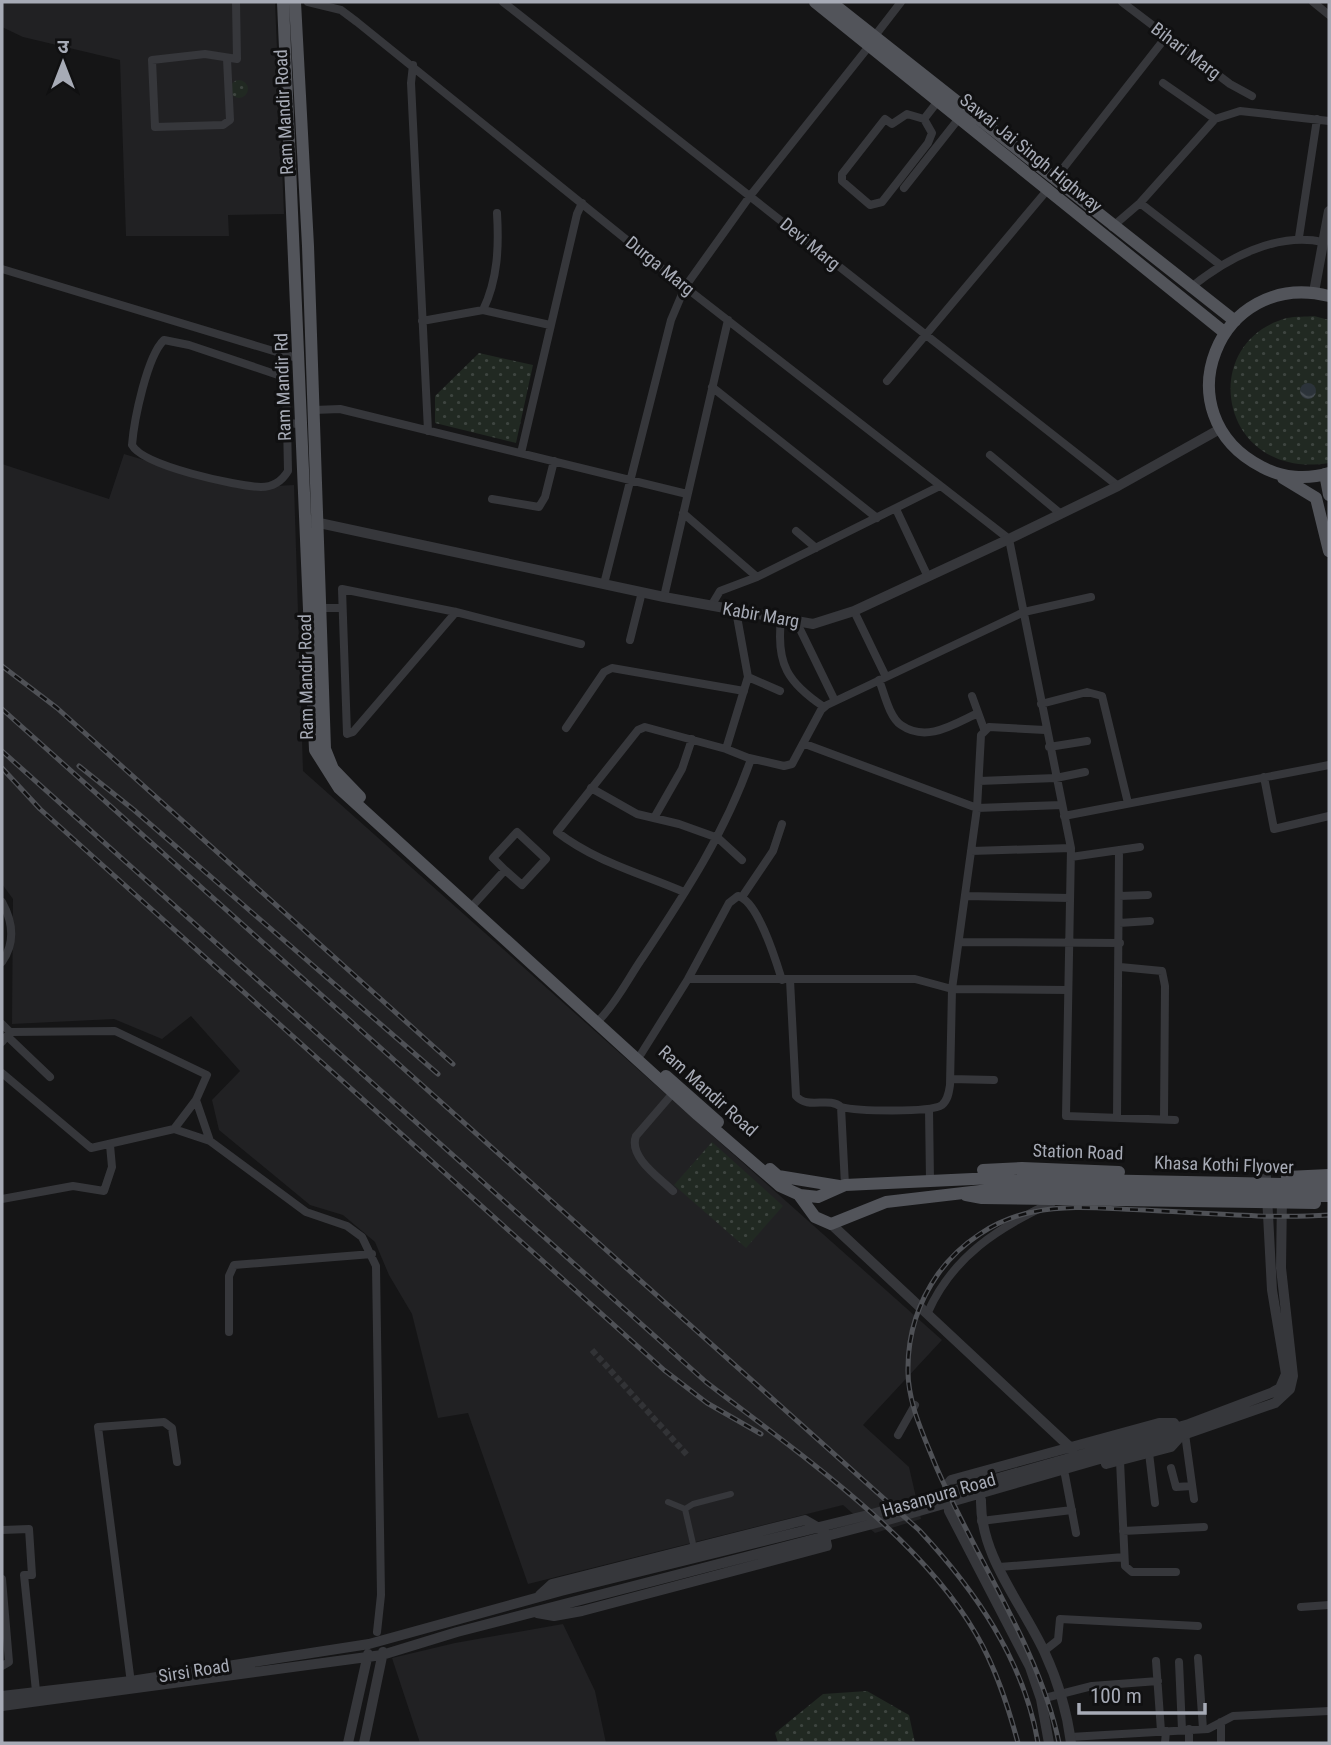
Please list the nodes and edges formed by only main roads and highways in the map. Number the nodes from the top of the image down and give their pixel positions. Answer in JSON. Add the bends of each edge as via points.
{"nodes":[{"id":1,"x":283,"y":2,"type":"edge"},
{"id":2,"x":295,"y":2,"type":"edge"},
{"id":3,"x":815,"y":2,"type":"edge"},
{"id":4,"x":831,"y":2,"type":"edge"},
{"id":5,"x":872,"y":41,"type":"junction"},
{"id":6,"x":1051,"y":184,"type":"junction"},
{"id":7,"x":1329,"y":296,"type":"edge"},
{"id":8,"x":1235,"y":321,"type":"junction"},
{"id":9,"x":1224,"y":331,"type":"junction"},
{"id":10,"x":306,"y":360,"type":"junction"},
{"id":11,"x":1270,"y":472,"type":"junction"},
{"id":12,"x":1327,"y":473,"type":"edge"},
{"id":13,"x":1329,"y":495,"type":"edge"},
{"id":14,"x":313,"y":522,"type":"junction"},
{"id":15,"x":1329,"y":551,"type":"edge"},
{"id":16,"x":316,"y":608,"type":"junction"},
{"id":17,"x":1329,"y":1175,"type":"edge"},
{"id":18,"x":970,"y":1184,"type":"junction"},
{"id":19,"x":1329,"y":1185,"type":"edge"},
{"id":20,"x":951,"y":1186,"type":"junction"},
{"id":21,"x":838,"y":1188,"type":"junction"},
{"id":22,"x":799,"y":1195,"type":"junction"},
{"id":23,"x":1329,"y":1195,"type":"edge"},
{"id":24,"x":1329,"y":1202,"type":"edge"}],
"edges":[{"from":1,"to":10,"type":"main road","name":"Ram Mandir Rd"},
{"from":2,"to":10,"type":"main road","name":"Ram Mandir Road"},
{"from":3,"to":5,"type":"main road","name":"Sawai Jai Singh Highway"},
{"from":4,"to":5,"type":"main road"},
{"from":5,"to":6,"type":"main road"},
{"from":5,"to":6,"type":"main road","name":"Sawai Jai Singh Highway","via":[[939,101]]},
{"from":6,"to":8,"type":"main road"},
{"from":6,"to":9,"type":"main road","name":"Sawai Jai Singh Highway"},
{"from":7,"to":8,"type":"main road","via":[[1314,292],[1273,296]]},
{"from":8,"to":9,"type":"main road"},
{"from":9,"to":11,"type":"main road","via":[[1212,362],[1209,387],[1213,411],[1220,429],[1246,459]]},
{"from":10,"to":14,"type":"main road","name":"Ram Mandir Road","via":[[314,410]]},
{"from":10,"to":14,"type":"main road","name":"Ram Mandir Rd","via":[[302,424]]},
{"from":11,"to":12,"type":"main road","via":[[1291,477]]},
{"from":11,"to":15,"type":"main road","via":[[1316,498]]},
{"from":12,"to":13,"type":"main road"},
{"from":14,"to":16,"type":"main road","name":"Ram Mandir Rd"},
{"from":16,"to":21,"type":"main road","name":"Ram Mandir Road","via":[[325,749],[333,769],[600,1019],[778,1176]]},
{"from":16,"to":22,"type":"main road","name":"Ram Mandir Rd","via":[[315,750],[339,788],[673,1093],[780,1186]]},
{"from":17,"to":20,"type":"main road","name":"Station Road","via":[[1022,1168],[970,1171]]},
{"from":18,"to":19,"type":"main road","name":"Khasa Kothi Flyover"},
{"from":18,"to":20,"type":"main road","name":"Khasa Kothi Flyover"},
{"from":18,"to":23,"type":"main road","name":"Khasa Kothi Flyover"},
{"from":20,"to":21,"type":"main road","name":"Station Road","via":[[930,1181]]},
{"from":20,"to":22,"type":"main road","name":"Station Road","via":[[886,1202],[831,1224],[815,1217]]},
{"from":20,"to":24,"type":"main road","via":[[982,1198],[1282,1205]]},
{"from":21,"to":22,"type":"main road","via":[[818,1197]]}]}
